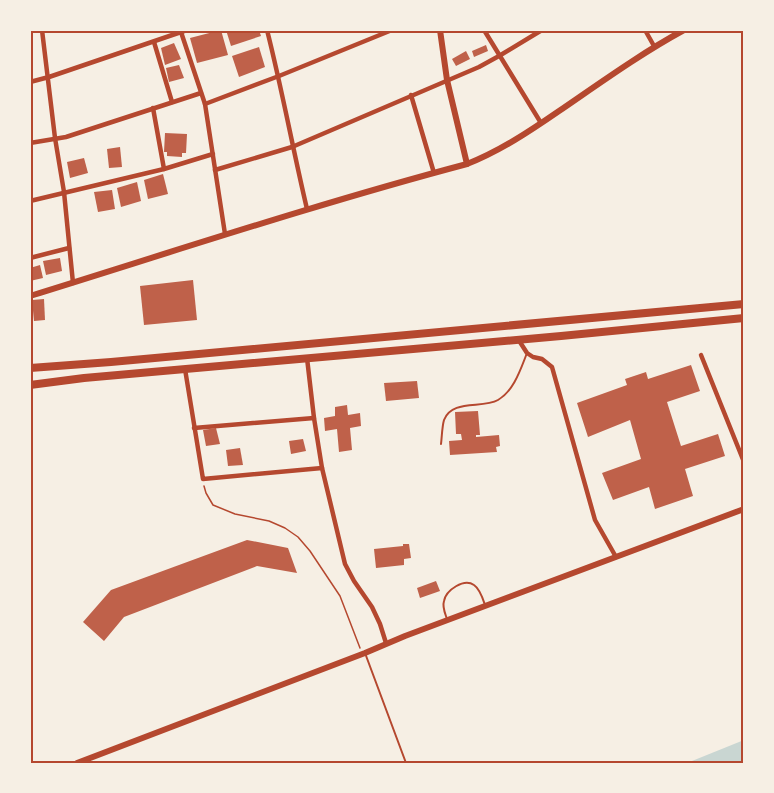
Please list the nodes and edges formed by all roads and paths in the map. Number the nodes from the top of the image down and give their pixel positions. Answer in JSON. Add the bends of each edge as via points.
{"nodes":[{"id":1,"x":42,"y":30,"type":"edge"},
{"id":2,"x":267,"y":30,"type":"edge"},
{"id":3,"x":392,"y":30,"type":"edge"},
{"id":4,"x":440,"y":30,"type":"edge"},
{"id":5,"x":484,"y":30,"type":"edge"},
{"id":6,"x":542,"y":30,"type":"edge"},
{"id":7,"x":645,"y":30,"type":"edge"},
{"id":8,"x":684,"y":30,"type":"edge"},
{"id":9,"x":185,"y":31,"type":"edge"},
{"id":10,"x":154,"y":42,"type":"junction"},
{"id":11,"x":654,"y":46,"type":"junction"},
{"id":12,"x":499,"y":56,"type":"junction"},
{"id":13,"x":279,"y":76,"type":"junction"},
{"id":14,"x":49,"y":77,"type":"junction"},
{"id":15,"x":447,"y":80,"type":"junction"},
{"id":16,"x":30,"y":82,"type":"edge"},
{"id":17,"x":201,"y":93,"type":"junction"},
{"id":18,"x":411,"y":95,"type":"junction"},
{"id":19,"x":172,"y":102,"type":"junction"},
{"id":20,"x":205,"y":104,"type":"junction"},
{"id":21,"x":153,"y":108,"type":"junction"},
{"id":22,"x":541,"y":123,"type":"junction"},
{"id":23,"x":55,"y":138,"type":"junction"},
{"id":24,"x":30,"y":144,"type":"edge"},
{"id":25,"x":292,"y":147,"type":"junction"},
{"id":26,"x":213,"y":154,"type":"junction"},
{"id":27,"x":467,"y":164,"type":"junction"},
{"id":28,"x":164,"y":170,"type":"junction"},
{"id":29,"x":215,"y":170,"type":"junction"},
{"id":30,"x":434,"y":173,"type":"junction"},
{"id":31,"x":64,"y":192,"type":"junction"},
{"id":32,"x":30,"y":201,"type":"edge"},
{"id":33,"x":307,"y":209,"type":"junction"},
{"id":34,"x":225,"y":234,"type":"junction"},
{"id":35,"x":69,"y":248,"type":"junction"},
{"id":36,"x":30,"y":258,"type":"edge"},
{"id":37,"x":73,"y":282,"type":"junction"},
{"id":38,"x":30,"y":296,"type":"edge"},
{"id":39,"x":744,"y":304,"type":"edge"},
{"id":40,"x":744,"y":318,"type":"edge"},
{"id":41,"x":518,"y":339,"type":"junction"},
{"id":42,"x":527,"y":353,"type":"junction"},
{"id":43,"x":701,"y":355,"type":"dead end"},
{"id":44,"x":307,"y":358,"type":"junction"},
{"id":45,"x":30,"y":368,"type":"edge"},
{"id":46,"x":185,"y":369,"type":"junction"},
{"id":47,"x":30,"y":385,"type":"edge"},
{"id":48,"x":314,"y":418,"type":"junction"},
{"id":49,"x":194,"y":428,"type":"junction"},
{"id":50,"x":441,"y":444,"type":"dead end"},
{"id":51,"x":744,"y":462,"type":"edge"},
{"id":52,"x":322,"y":468,"type":"junction"},
{"id":53,"x":203,"y":479,"type":"junction"},
{"id":54,"x":744,"y":509,"type":"edge"},
{"id":55,"x":616,"y":557,"type":"junction"},
{"id":56,"x":485,"y":605,"type":"junction"},
{"id":57,"x":447,"y":620,"type":"junction"},
{"id":58,"x":386,"y":644,"type":"junction"},
{"id":59,"x":363,"y":653,"type":"junction"},
{"id":60,"x":77,"y":763,"type":"edge"},
{"id":61,"x":406,"y":763,"type":"edge"}],
"edges":[{"from":1,"to":14,"type":"street"},
{"from":2,"to":13,"type":"street"},
{"from":3,"to":13,"type":"street"},
{"from":4,"to":15,"type":"street"},
{"from":5,"to":12,"type":"street"},
{"from":6,"to":12,"type":"street"},
{"from":7,"to":11,"type":"street"},
{"from":8,"to":11,"type":"street"},
{"from":9,"to":10,"type":"street"},
{"from":9,"to":17,"type":"street"},
{"from":10,"to":14,"type":"street"},
{"from":10,"to":19,"type":"street"},
{"from":11,"to":22,"type":"street"},
{"from":12,"to":15,"type":"street"},
{"from":12,"to":22,"type":"street"},
{"from":13,"to":20,"type":"street"},
{"from":13,"to":25,"type":"street"},
{"from":14,"to":16,"type":"street"},
{"from":14,"to":23,"type":"street"},
{"from":15,"to":18,"type":"street"},
{"from":15,"to":27,"type":"street"},
{"from":17,"to":19,"type":"street"},
{"from":17,"to":20,"type":"street"},
{"from":18,"to":25,"type":"street"},
{"from":18,"to":30,"type":"street"},
{"from":19,"to":21,"type":"street"},
{"from":20,"to":26,"type":"street"},
{"from":21,"to":23,"type":"street"},
{"from":21,"to":28,"type":"street"},
{"from":22,"to":27,"type":"street","via":[[501,149]]},
{"from":23,"to":24,"type":"street"},
{"from":23,"to":31,"type":"street"},
{"from":25,"to":29,"type":"street"},
{"from":25,"to":33,"type":"street"},
{"from":26,"to":28,"type":"street"},
{"from":26,"to":29,"type":"street"},
{"from":27,"to":30,"type":"street"},
{"from":28,"to":31,"type":"street"},
{"from":29,"to":34,"type":"street"},
{"from":30,"to":33,"type":"street"},
{"from":31,"to":32,"type":"street"},
{"from":31,"to":35,"type":"street"},
{"from":33,"to":34,"type":"street"},
{"from":34,"to":37,"type":"street"},
{"from":35,"to":36,"type":"street"},
{"from":35,"to":37,"type":"street"},
{"from":37,"to":38,"type":"street"},
{"from":39,"to":45,"type":"main road"},
{"from":40,"to":41,"type":"main road"},
{"from":41,"to":42,"type":"street"},
{"from":41,"to":44,"type":"main road"},
{"from":42,"to":50,"type":"lane","via":[[513,384],[498,401],[450,411],[444,420]]},
{"from":42,"to":55,"type":"street","via":[[552,367],[595,520]]},
{"from":43,"to":51,"type":"street"},
{"from":44,"to":46,"type":"main road"},
{"from":44,"to":48,"type":"street"},
{"from":46,"to":47,"type":"main road"},
{"from":46,"to":49,"type":"street"},
{"from":48,"to":49,"type":"street"},
{"from":48,"to":52,"type":"street"},
{"from":49,"to":53,"type":"street"},
{"from":52,"to":53,"type":"street"},
{"from":52,"to":58,"type":"street","via":[[345,564],[372,607]]},
{"from":53,"to":59,"type":"path","via":[[213,505],[269,521],[298,537],[340,596]]},
{"from":54,"to":55,"type":"street"},
{"from":55,"to":56,"type":"street"},
{"from":56,"to":57,"type":"street"},
{"from":56,"to":57,"type":"lane","via":[[475,585],[462,584],[452,589],[443,602]]},
{"from":57,"to":58,"type":"street"},
{"from":58,"to":59,"type":"street"},
{"from":59,"to":60,"type":"street"},
{"from":59,"to":61,"type":"lane"}]}
